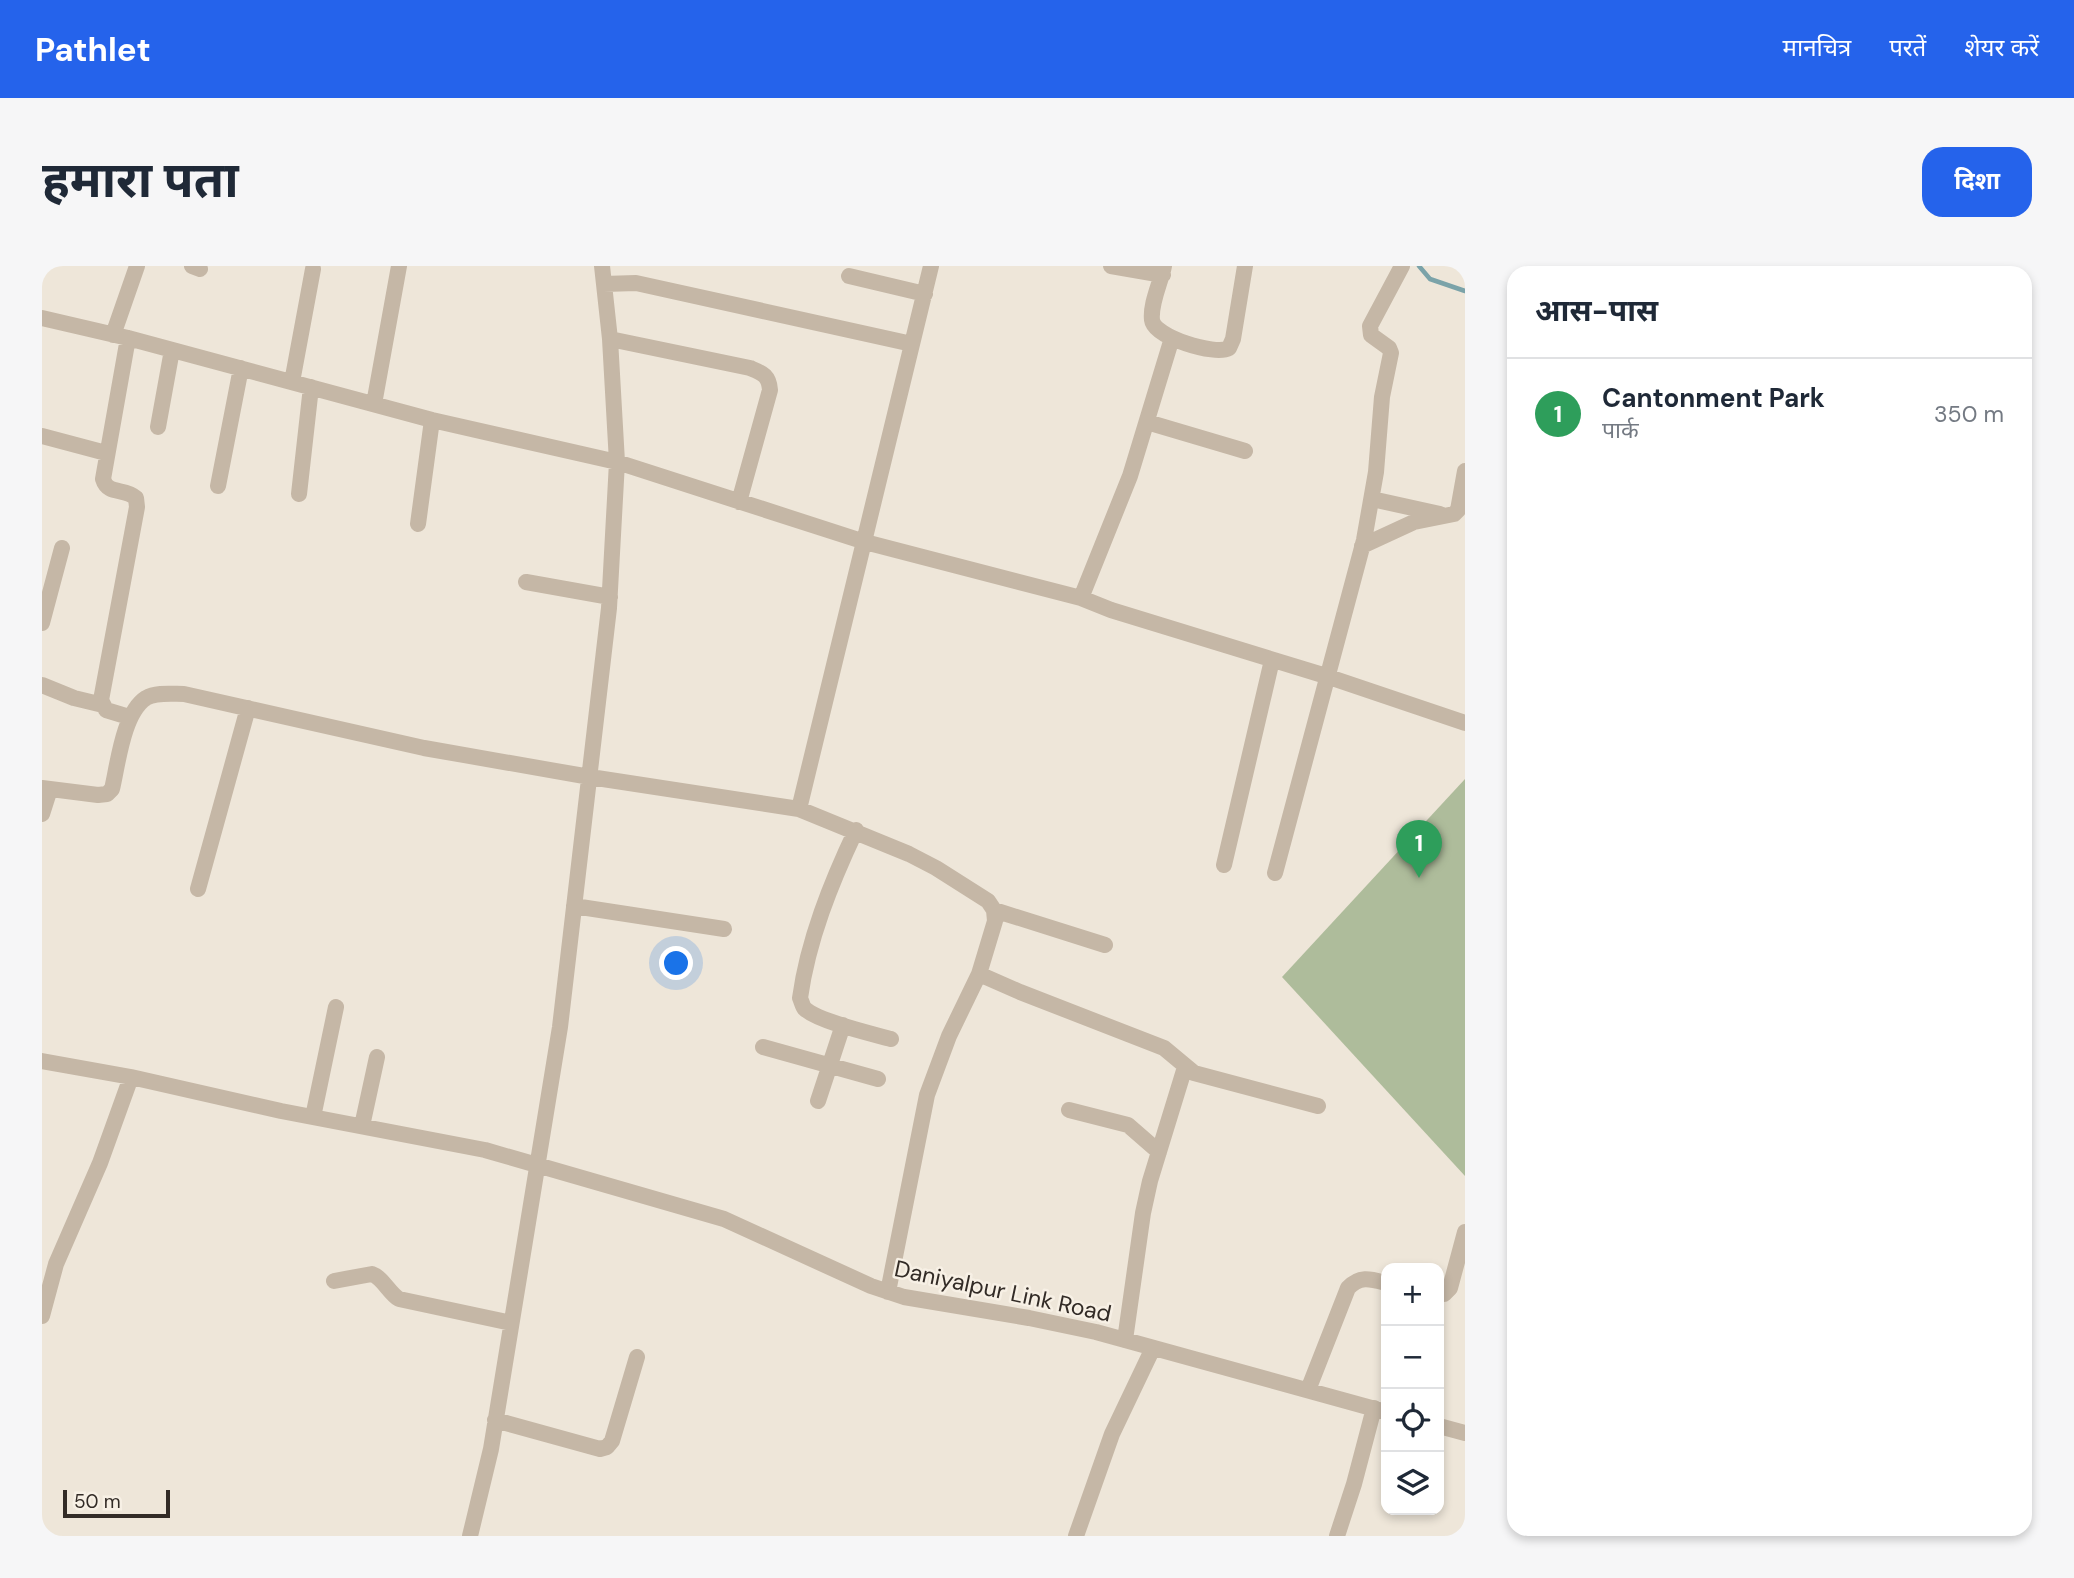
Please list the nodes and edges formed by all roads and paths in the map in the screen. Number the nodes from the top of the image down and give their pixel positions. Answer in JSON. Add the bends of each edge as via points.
{"nodes":[{"id":1,"x":137,"y":266,"type":"edge"},
{"id":2,"x":399,"y":266,"type":"edge"},
{"id":3,"x":602,"y":266,"type":"edge"},
{"id":4,"x":932,"y":266,"type":"edge"},
{"id":5,"x":1111,"y":266,"type":"edge"},
{"id":6,"x":1245,"y":266,"type":"edge"},
{"id":7,"x":1402,"y":266,"type":"edge"},
{"id":8,"x":313,"y":269,"type":"dead end"},
{"id":9,"x":1164,"y":270,"type":"edge"},
{"id":10,"x":849,"y":276,"type":"dead end"},
{"id":11,"x":604,"y":284,"type":"junction"},
{"id":12,"x":925,"y":294,"type":"junction"},
{"id":13,"x":42,"y":318,"type":"edge"},
{"id":14,"x":120,"y":337,"type":"junction"},
{"id":15,"x":1172,"y":338,"type":"junction"},
{"id":16,"x":610,"y":339,"type":"junction"},
{"id":17,"x":912,"y":344,"type":"junction"},
{"id":18,"x":172,"y":350,"type":"junction"},
{"id":19,"x":242,"y":369,"type":"junction"},
{"id":20,"x":292,"y":382,"type":"junction"},
{"id":21,"x":311,"y":387,"type":"junction"},
{"id":22,"x":374,"y":404,"type":"junction"},
{"id":23,"x":432,"y":420,"type":"junction"},
{"id":24,"x":1147,"y":422,"type":"junction"},
{"id":25,"x":158,"y":427,"type":"dead end"},
{"id":26,"x":42,"y":436,"type":"edge"},
{"id":27,"x":1245,"y":451,"type":"dead end"},
{"id":28,"x":106,"y":453,"type":"junction"},
{"id":29,"x":617,"y":462,"type":"junction"},
{"id":30,"x":1465,"y":471,"type":"edge"},
{"id":31,"x":218,"y":486,"type":"dead end"},
{"id":32,"x":299,"y":494,"type":"dead end"},
{"id":33,"x":1372,"y":499,"type":"junction"},
{"id":34,"x":739,"y":502,"type":"junction"},
{"id":35,"x":1449,"y":516,"type":"junction"},
{"id":36,"x":418,"y":524,"type":"dead end"},
{"id":37,"x":864,"y":542,"type":"junction"},
{"id":38,"x":1362,"y":546,"type":"junction"},
{"id":39,"x":62,"y":548,"type":"dead end"},
{"id":40,"x":526,"y":582,"type":"dead end"},
{"id":41,"x":610,"y":597,"type":"junction"},
{"id":42,"x":1081,"y":598,"type":"junction"},
{"id":43,"x":42,"y":623,"type":"edge"},
{"id":44,"x":1272,"y":660,"type":"junction"},
{"id":45,"x":1326,"y":676,"type":"junction"},
{"id":46,"x":42,"y":685,"type":"edge"},
{"id":47,"x":103,"y":705,"type":"junction"},
{"id":48,"x":248,"y":709,"type":"junction"},
{"id":49,"x":129,"y":718,"type":"junction"},
{"id":50,"x":1465,"y":723,"type":"edge"},
{"id":51,"x":590,"y":776,"type":"junction"},
{"id":52,"x":46,"y":789,"type":"edge"},
{"id":53,"x":799,"y":808,"type":"junction"},
{"id":54,"x":42,"y":814,"type":"edge"},
{"id":55,"x":856,"y":830,"type":"junction"},
{"id":56,"x":1224,"y":865,"type":"dead end"},
{"id":57,"x":1275,"y":873,"type":"dead end"},
{"id":58,"x":198,"y":889,"type":"dead end"},
{"id":59,"x":574,"y":906,"type":"junction"},
{"id":60,"x":994,"y":910,"type":"junction"},
{"id":61,"x":724,"y":929,"type":"dead end"},
{"id":62,"x":1105,"y":945,"type":"dead end"},
{"id":63,"x":979,"y":974,"type":"junction"},
{"id":64,"x":336,"y":1007,"type":"dead end"},
{"id":65,"x":843,"y":1025,"type":"junction"},
{"id":66,"x":891,"y":1039,"type":"dead end"},
{"id":67,"x":763,"y":1047,"type":"dead end"},
{"id":68,"x":377,"y":1057,"type":"dead end"},
{"id":69,"x":42,"y":1061,"type":"edge"},
{"id":70,"x":829,"y":1066,"type":"junction"},
{"id":71,"x":1185,"y":1067,"type":"junction"},
{"id":72,"x":131,"y":1077,"type":"junction"},
{"id":73,"x":878,"y":1079,"type":"dead end"},
{"id":74,"x":818,"y":1101,"type":"dead end"},
{"id":75,"x":1318,"y":1106,"type":"dead end"},
{"id":76,"x":1069,"y":1110,"type":"dead end"},
{"id":77,"x":313,"y":1117,"type":"junction"},
{"id":78,"x":362,"y":1126,"type":"junction"},
{"id":79,"x":1159,"y":1152,"type":"junction"},
{"id":80,"x":538,"y":1167,"type":"junction"},
{"id":81,"x":1464,"y":1243,"type":"edge"},
{"id":82,"x":334,"y":1281,"type":"dead end"},
{"id":83,"x":1381,"y":1282,"type":"edge"},
{"id":84,"x":888,"y":1292,"type":"junction"},
{"id":85,"x":1444,"y":1294,"type":"edge"},
{"id":86,"x":42,"y":1316,"type":"edge"},
{"id":87,"x":512,"y":1323,"type":"junction"},
{"id":88,"x":1125,"y":1340,"type":"junction"},
{"id":89,"x":1153,"y":1348,"type":"junction"},
{"id":90,"x":637,"y":1357,"type":"dead end"},
{"id":91,"x":1308,"y":1390,"type":"junction"},
{"id":92,"x":1380,"y":1410,"type":"edge"},
{"id":93,"x":495,"y":1420,"type":"junction"},
{"id":94,"x":1444,"y":1427,"type":"edge"},
{"id":95,"x":1465,"y":1433,"type":"edge"},
{"id":96,"x":470,"y":1536,"type":"edge"},
{"id":97,"x":1076,"y":1536,"type":"edge"},
{"id":98,"x":1337,"y":1536,"type":"edge"}],
"edges":[{"from":1,"to":14,"type":"street"},
{"from":2,"to":22,"type":"street"},
{"from":3,"to":11,"type":"street"},
{"from":4,"to":12,"type":"street"},
{"from":5,"to":9,"type":"street"},
{"from":6,"to":15,"type":"street","via":[[1229,348],[1205,350]]},
{"from":7,"to":33,"type":"street","via":[[1369,331],[1391,353]]},
{"from":8,"to":20,"type":"street"},
{"from":9,"to":15,"type":"street","via":[[1152,319],[1155,327]]},
{"from":10,"to":12,"type":"street"},
{"from":11,"to":16,"type":"street"},
{"from":11,"to":17,"type":"street","via":[[636,283]]},
{"from":12,"to":17,"type":"street"},
{"from":13,"to":14,"type":"street"},
{"from":14,"to":18,"type":"street"},
{"from":14,"to":28,"type":"street"},
{"from":15,"to":24,"type":"street"},
{"from":16,"to":29,"type":"street"},
{"from":16,"to":34,"type":"street","via":[[750,368],[769,380]]},
{"from":17,"to":37,"type":"street"},
{"from":18,"to":19,"type":"street"},
{"from":18,"to":25,"type":"street"},
{"from":19,"to":20,"type":"street"},
{"from":19,"to":31,"type":"street"},
{"from":20,"to":21,"type":"street"},
{"from":21,"to":22,"type":"street"},
{"from":21,"to":32,"type":"street"},
{"from":22,"to":23,"type":"street"},
{"from":23,"to":29,"type":"street"},
{"from":23,"to":36,"type":"street"},
{"from":24,"to":27,"type":"street"},
{"from":24,"to":42,"type":"street"},
{"from":26,"to":28,"type":"street"},
{"from":28,"to":47,"type":"street","via":[[105,486],[130,492],[137,507],[102,690]]},
{"from":29,"to":34,"type":"street"},
{"from":29,"to":41,"type":"street"},
{"from":30,"to":35,"type":"street","via":[[1458,510]]},
{"from":33,"to":35,"type":"street"},
{"from":33,"to":38,"type":"street"},
{"from":34,"to":37,"type":"street"},
{"from":35,"to":38,"type":"street","via":[[1414,522]]},
{"from":37,"to":42,"type":"street"},
{"from":37,"to":53,"type":"street"},
{"from":38,"to":45,"type":"street"},
{"from":39,"to":43,"type":"street"},
{"from":40,"to":41,"type":"street"},
{"from":41,"to":51,"type":"street"},
{"from":42,"to":44,"type":"street"},
{"from":44,"to":45,"type":"street"},
{"from":44,"to":56,"type":"street"},
{"from":45,"to":50,"type":"street"},
{"from":45,"to":57,"type":"street"},
{"from":46,"to":47,"type":"street"},
{"from":47,"to":49,"type":"street"},
{"from":48,"to":49,"type":"street","via":[[168,693],[147,697]]},
{"from":48,"to":51,"type":"street","via":[[424,748]]},
{"from":48,"to":58,"type":"street"},
{"from":49,"to":52,"type":"street","via":[[107,794]]},
{"from":51,"to":53,"type":"street"},
{"from":51,"to":59,"type":"street"},
{"from":52,"to":54,"type":"street"},
{"from":53,"to":55,"type":"street"},
{"from":55,"to":60,"type":"street","via":[[936,868],[988,901]]},
{"from":55,"to":65,"type":"street","via":[[835,874],[800,998],[803,1008]]},
{"from":59,"to":61,"type":"street"},
{"from":59,"to":80,"type":"street"},
{"from":60,"to":62,"type":"street"},
{"from":60,"to":63,"type":"street"},
{"from":63,"to":71,"type":"street","via":[[1164,1048]]},
{"from":63,"to":84,"type":"street","via":[[927,1095]]},
{"from":64,"to":77,"type":"street"},
{"from":65,"to":66,"type":"street"},
{"from":65,"to":70,"type":"street"},
{"from":67,"to":70,"type":"street"},
{"from":68,"to":78,"type":"street"},
{"from":69,"to":72,"type":"street","name":"Daniyalpur Link Road"},
{"from":70,"to":73,"type":"street"},
{"from":70,"to":74,"type":"street"},
{"from":71,"to":75,"type":"street"},
{"from":71,"to":79,"type":"street"},
{"from":72,"to":77,"type":"street","name":"Daniyalpur Link Road"},
{"from":72,"to":86,"type":"street","via":[[56,1264]]},
{"from":76,"to":79,"type":"street","via":[[1128,1125]]},
{"from":77,"to":78,"type":"street","name":"Daniyalpur Link Road"},
{"from":78,"to":80,"type":"street","name":"Daniyalpur Link Road","via":[[485,1150]]},
{"from":79,"to":88,"type":"street","via":[[1143,1213]]},
{"from":80,"to":84,"type":"street","name":"Daniyalpur Link Road","via":[[723,1219]]},
{"from":80,"to":87,"type":"street"},
{"from":81,"to":85,"type":"street"},
{"from":82,"to":87,"type":"street","via":[[372,1274],[399,1299]]},
{"from":83,"to":91,"type":"street","via":[[1365,1278],[1348,1288]]},
{"from":84,"to":88,"type":"street","name":"Daniyalpur Link Road"},
{"from":87,"to":93,"type":"street"},
{"from":88,"to":89,"type":"street","name":"Daniyalpur Link Road"},
{"from":89,"to":91,"type":"street","name":"Daniyalpur Link Road"},
{"from":89,"to":97,"type":"street","via":[[1112,1434]]},
{"from":90,"to":93,"type":"street","via":[[607,1447]]},
{"from":91,"to":92,"type":"street","name":"Daniyalpur Link Road"},
{"from":92,"to":98,"type":"street"},
{"from":93,"to":96,"type":"street"},
{"from":94,"to":95,"type":"street"}]}
